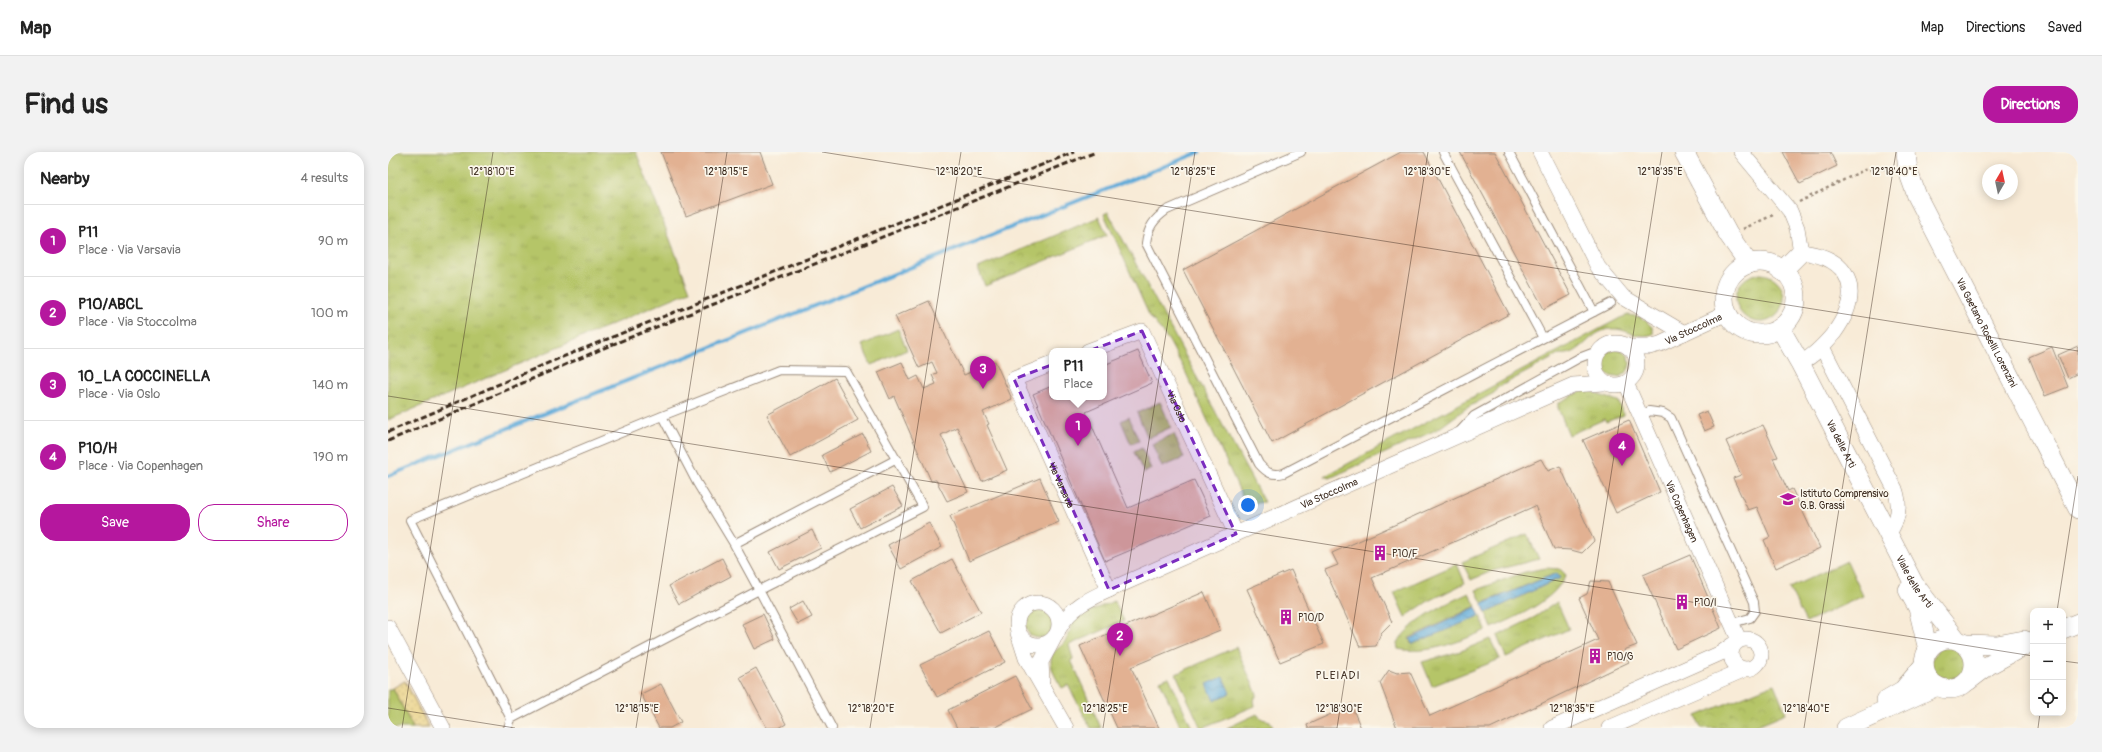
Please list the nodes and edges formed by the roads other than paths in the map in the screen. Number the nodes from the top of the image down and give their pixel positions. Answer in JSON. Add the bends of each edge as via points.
{"nodes":[{"id":1,"x":1301,"y":152,"type":"edge"},
{"id":2,"x":1443,"y":152,"type":"edge"},
{"id":3,"x":1510,"y":152,"type":"edge"},
{"id":4,"x":1540,"y":152,"type":"edge"},
{"id":5,"x":1684,"y":152,"type":"edge"},
{"id":6,"x":1741,"y":152,"type":"edge"},
{"id":7,"x":1906,"y":158,"type":"edge"},
{"id":8,"x":1801,"y":252,"type":"junction"},
{"id":9,"x":1749,"y":264,"type":"junction"},
{"id":10,"x":1782,"y":271,"type":"junction"},
{"id":11,"x":1617,"y":300,"type":"junction"},
{"id":12,"x":1594,"y":312,"type":"junction"},
{"id":13,"x":1727,"y":313,"type":"junction"},
{"id":14,"x":1780,"y":328,"type":"junction"},
{"id":15,"x":1684,"y":332,"type":"junction"},
{"id":16,"x":1543,"y":338,"type":"junction"},
{"id":17,"x":1660,"y":344,"type":"junction"},
{"id":18,"x":1628,"y":346,"type":"junction"},
{"id":19,"x":1822,"y":347,"type":"junction"},
{"id":20,"x":1096,"y":348,"type":"edge"},
{"id":21,"x":1600,"y":350,"type":"junction"},
{"id":22,"x":1800,"y":363,"type":"junction"},
{"id":23,"x":1594,"y":364,"type":"junction"},
{"id":24,"x":1049,"y":365,"type":"edge"},
{"id":25,"x":1637,"y":368,"type":"junction"},
{"id":26,"x":1604,"y":382,"type":"junction"},
{"id":27,"x":1626,"y":383,"type":"junction"},
{"id":28,"x":1573,"y":385,"type":"junction"},
{"id":29,"x":662,"y":416,"type":"junction"},
{"id":30,"x":1641,"y":418,"type":"junction"},
{"id":31,"x":1454,"y":437,"type":"junction"},
{"id":32,"x":897,"y":459,"type":"junction"},
{"id":33,"x":2078,"y":508,"type":"edge"},
{"id":34,"x":1236,"y":534,"type":"junction"},
{"id":35,"x":1888,"y":534,"type":"junction"},
{"id":36,"x":734,"y":544,"type":"junction"},
{"id":37,"x":1901,"y":559,"type":"junction"},
{"id":38,"x":759,"y":590,"type":"junction"},
{"id":39,"x":1109,"y":590,"type":"junction"},
{"id":40,"x":1085,"y":601,"type":"junction"},
{"id":41,"x":1050,"y":606,"type":"junction"},
{"id":42,"x":1732,"y":623,"type":"junction"},
{"id":43,"x":2078,"y":623,"type":"edge"},
{"id":44,"x":388,"y":627,"type":"edge"},
{"id":45,"x":2066,"y":628,"type":"edge"},
{"id":46,"x":1018,"y":632,"type":"junction"},
{"id":47,"x":1056,"y":633,"type":"junction"},
{"id":48,"x":2030,"y":640,"type":"edge"},
{"id":49,"x":1736,"y":642,"type":"junction"},
{"id":50,"x":1960,"y":642,"type":"junction"},
{"id":51,"x":2030,"y":642,"type":"edge"},
{"id":52,"x":1926,"y":658,"type":"junction"},
{"id":53,"x":1743,"y":670,"type":"junction"},
{"id":54,"x":1968,"y":681,"type":"junction"},
{"id":55,"x":1043,"y":686,"type":"junction"},
{"id":56,"x":1938,"y":686,"type":"junction"},
{"id":57,"x":511,"y":719,"type":"junction"},
{"id":58,"x":1852,"y":725,"type":"edge"},
{"id":59,"x":443,"y":728,"type":"edge"},
{"id":60,"x":508,"y":728,"type":"edge"},
{"id":61,"x":832,"y":728,"type":"edge"},
{"id":62,"x":1066,"y":728,"type":"edge"},
{"id":63,"x":1552,"y":728,"type":"edge"},
{"id":64,"x":1609,"y":728,"type":"edge"}],
"edges":[{"from":1,"to":16,"type":"lane","via":[[1167,210],[1151,224],[1146,243],[1259,464],[1268,473],[1284,473]]},
{"from":2,"to":16,"type":"lane"},
{"from":3,"to":12,"type":"lane"},
{"from":4,"to":11,"type":"street"},
{"from":5,"to":9,"type":"street","via":[[1728,234]]},
{"from":6,"to":8,"type":"street","via":[[1795,221]]},
{"from":7,"to":33,"type":"street","name":"Via Gaetano Roselli Lorenzini","via":[[1917,196]]},
{"from":8,"to":10,"type":"street"},
{"from":8,"to":19,"type":"street","via":[[1818,255],[1834,262],[1844,270],[1849,279],[1848,309],[1842,322]]},
{"from":9,"to":10,"type":"street","via":[[1766,264]]},
{"from":9,"to":13,"type":"street","via":[[1730,278],[1725,289],[1724,302]]},
{"from":10,"to":14,"type":"street","via":[[1790,279],[1795,300],[1788,321]]},
{"from":11,"to":12,"type":"lane"},
{"from":11,"to":15,"type":"street"},
{"from":12,"to":16,"type":"lane"},
{"from":13,"to":14,"type":"street","via":[[1740,329],[1750,333],[1760,334]]},
{"from":13,"to":15,"type":"street","name":"Via Stoccolma"},
{"from":14,"to":22,"type":"street","name":"Via delle Arti"},
{"from":15,"to":17,"type":"street","name":"Via Stoccolma"},
{"from":17,"to":18,"type":"street","name":"Via Stoccolma","via":[[1649,347]]},
{"from":17,"to":25,"type":"street","name":"Via Stoccolma","via":[[1643,358]]},
{"from":18,"to":21,"type":"street","via":[[1613,343]]},
{"from":18,"to":25,"type":"street","via":[[1635,354]]},
{"from":19,"to":22,"type":"street"},
{"from":19,"to":35,"type":"street","via":[[1895,489],[1898,517]]},
{"from":20,"to":34,"type":"street","name":"Via Oslo","via":[[1142,331]]},
{"from":21,"to":23,"type":"street"},
{"from":21,"to":31,"type":"lane","via":[[1579,358],[1474,416]]},
{"from":22,"to":35,"type":"street","name":"Via delle Arti"},
{"from":23,"to":26,"type":"street","via":[[1596,373]]},
{"from":23,"to":28,"type":"street","name":"Via Stoccolma"},
{"from":24,"to":39,"type":"street","name":"Via Varsavia","via":[[1014,379]]},
{"from":25,"to":27,"type":"street","via":[[1635,375]]},
{"from":26,"to":27,"type":"street","via":[[1612,386]]},
{"from":26,"to":28,"type":"street","name":"Via Stoccolma"},
{"from":27,"to":30,"type":"street","name":"Via Copenhagen"},
{"from":28,"to":31,"type":"street","name":"Via Stoccolma"},
{"from":29,"to":32,"type":"lane","via":[[779,370],[846,371]]},
{"from":29,"to":36,"type":"lane","via":[[696,483]]},
{"from":29,"to":57,"type":"lane","via":[[410,520]]},
{"from":30,"to":42,"type":"street","name":"Via Copenhagen"},
{"from":30,"to":42,"type":"lane","via":[[1649,411],[1663,413],[1671,418],[1754,602],[1755,611],[1750,618]]},
{"from":31,"to":34,"type":"street","name":"Via Stoccolma"},
{"from":32,"to":36,"type":"lane"},
{"from":32,"to":38,"type":"lane","via":[[923,507]]},
{"from":34,"to":39,"type":"street","name":"Via Stoccolma"},
{"from":35,"to":37,"type":"street","name":"Via delle Arti"},
{"from":36,"to":38,"type":"lane"},
{"from":37,"to":50,"type":"street","name":"Viale delle Arti","via":[[1917,588]]},
{"from":37,"to":52,"type":"street","name":"Viale delle Arti","via":[[1909,591],[1918,608]]},
{"from":38,"to":57,"type":"lane"},
{"from":38,"to":61,"type":"lane"},
{"from":39,"to":40,"type":"street","name":"Via Stoccolma"},
{"from":40,"to":41,"type":"street","name":"Via Stoccolma"},
{"from":40,"to":47,"type":"street","name":"Via Stoccolma","via":[[1067,615]]},
{"from":41,"to":46,"type":"street","via":[[1037,602],[1024,607],[1017,619]]},
{"from":41,"to":47,"type":"street","via":[[1058,615]]},
{"from":42,"to":49,"type":"street","name":"Via Copenhagen"},
{"from":43,"to":45,"type":"street"},
{"from":44,"to":59,"type":"street"},
{"from":46,"to":47,"type":"street","via":[[1027,642],[1034,645],[1047,644]]},
{"from":46,"to":55,"type":"street","name":"Via Stoccolma","via":[[1026,658]]},
{"from":47,"to":55,"type":"street","name":"Via Stoccolma","via":[[1041,662]]},
{"from":48,"to":50,"type":"street","via":[[1997,645]]},
{"from":49,"to":53,"type":"street","via":[[1731,658],[1733,663]]},
{"from":49,"to":53,"type":"street","via":[[1747,638],[1753,640],[1760,648],[1761,654],[1757,664]]},
{"from":49,"to":63,"type":"street","via":[[1721,653]]},
{"from":50,"to":52,"type":"street","via":[[1941,641]]},
{"from":50,"to":54,"type":"street","via":[[1972,654],[1974,661]]},
{"from":51,"to":54,"type":"street","via":[[1989,665]]},
{"from":52,"to":56,"type":"street","via":[[1929,680]]},
{"from":52,"to":58,"type":"street","via":[[1903,690]]},
{"from":53,"to":64,"type":"street"},
{"from":54,"to":56,"type":"street","via":[[1956,688]]},
{"from":55,"to":62,"type":"street","name":"Via Stoccolma"},
{"from":56,"to":58,"type":"street"},
{"from":57,"to":60,"type":"lane"}]}
